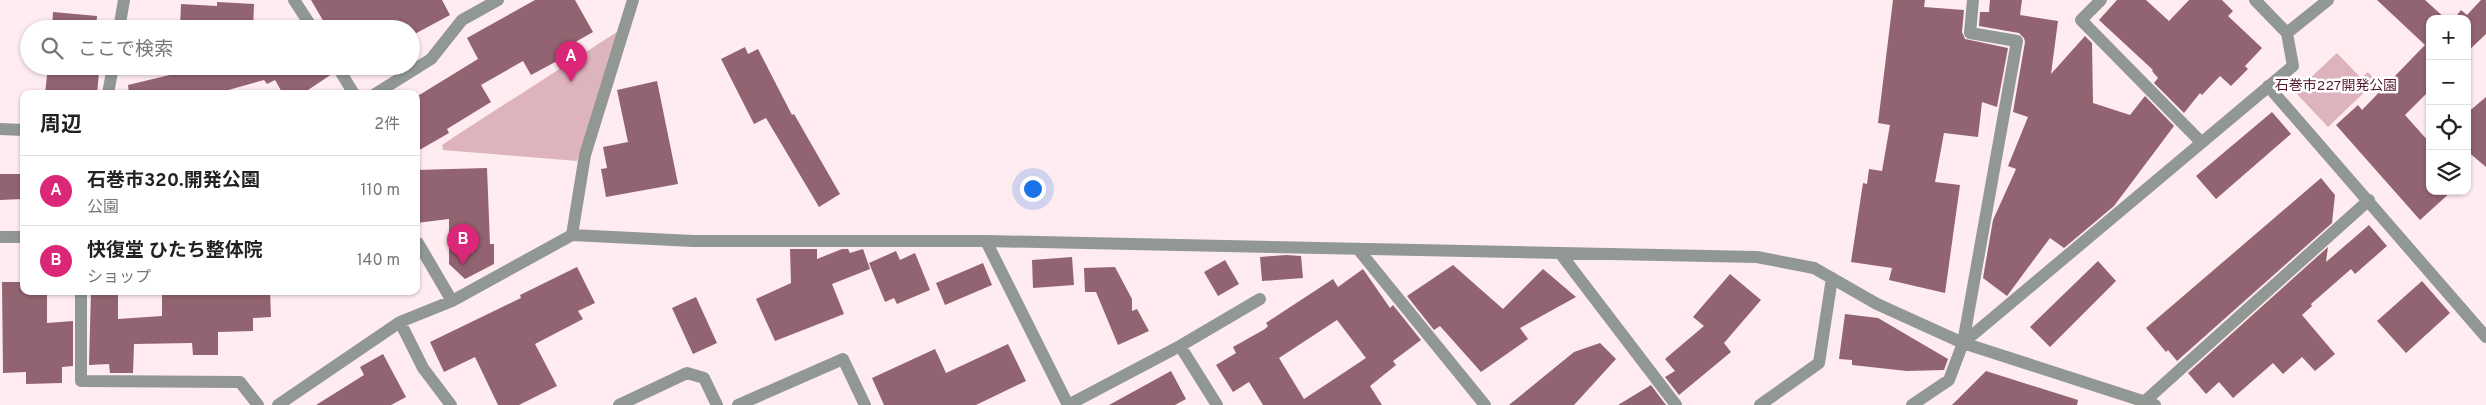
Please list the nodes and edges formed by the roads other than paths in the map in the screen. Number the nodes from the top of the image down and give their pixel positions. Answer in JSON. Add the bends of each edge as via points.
{"nodes":[{"id":1,"x":124,"y":0,"type":"edge"},
{"id":2,"x":294,"y":0,"type":"edge"},
{"id":3,"x":498,"y":0,"type":"edge"},
{"id":4,"x":633,"y":0,"type":"edge"},
{"id":5,"x":1974,"y":0,"type":"edge"},
{"id":6,"x":2101,"y":0,"type":"edge"},
{"id":7,"x":2255,"y":0,"type":"edge"},
{"id":8,"x":2328,"y":0,"type":"edge"},
{"id":9,"x":121,"y":20,"type":"edge"},
{"id":10,"x":307,"y":20,"type":"edge"},
{"id":11,"x":2288,"y":33,"type":"junction"},
{"id":12,"x":420,"y":66,"type":"edge"},
{"id":13,"x":111,"y":75,"type":"edge"},
{"id":14,"x":342,"y":75,"type":"edge"},
{"id":15,"x":405,"y":75,"type":"edge"},
{"id":16,"x":2268,"y":86,"type":"junction"},
{"id":17,"x":109,"y":90,"type":"edge"},
{"id":18,"x":352,"y":90,"type":"edge"},
{"id":19,"x":381,"y":90,"type":"edge"},
{"id":20,"x":0,"y":129,"type":"edge"},
{"id":21,"x":20,"y":130,"type":"edge"},
{"id":22,"x":2201,"y":142,"type":"junction"},
{"id":23,"x":2369,"y":200,"type":"junction"},
{"id":24,"x":572,"y":235,"type":"junction"},
{"id":25,"x":0,"y":237,"type":"edge"},
{"id":26,"x":20,"y":237,"type":"edge"},
{"id":27,"x":986,"y":242,"type":"junction"},
{"id":28,"x":420,"y":246,"type":"edge"},
{"id":29,"x":1358,"y":249,"type":"junction"},
{"id":30,"x":1560,"y":253,"type":"junction"},
{"id":31,"x":1832,"y":278,"type":"junction"},
{"id":32,"x":81,"y":295,"type":"edge"},
{"id":33,"x":1260,"y":299,"type":"dead end"},
{"id":34,"x":452,"y":301,"type":"junction"},
{"id":35,"x":400,"y":322,"type":"junction"},
{"id":36,"x":2486,"y":337,"type":"edge"},
{"id":37,"x":1963,"y":343,"type":"junction"},
{"id":38,"x":1180,"y":346,"type":"junction"},
{"id":39,"x":2150,"y":404,"type":"edge"},
{"id":40,"x":258,"y":405,"type":"edge"},
{"id":41,"x":278,"y":405,"type":"edge"},
{"id":42,"x":451,"y":405,"type":"edge"},
{"id":43,"x":619,"y":405,"type":"edge"},
{"id":44,"x":717,"y":405,"type":"edge"},
{"id":45,"x":738,"y":405,"type":"edge"},
{"id":46,"x":866,"y":405,"type":"edge"},
{"id":47,"x":1068,"y":405,"type":"edge"},
{"id":48,"x":1217,"y":405,"type":"edge"},
{"id":49,"x":1485,"y":405,"type":"edge"},
{"id":50,"x":1676,"y":405,"type":"edge"},
{"id":51,"x":1760,"y":405,"type":"edge"},
{"id":52,"x":1912,"y":405,"type":"edge"}],
"edges":[{"from":1,"to":9,"type":"street"},
{"from":2,"to":10,"type":"street"},
{"from":3,"to":12,"type":"street","via":[[462,20],[431,59]]},
{"from":4,"to":24,"type":"street","via":[[585,155]]},
{"from":5,"to":37,"type":"street","via":[[1970,33],[2017,41]]},
{"from":6,"to":22,"type":"street","via":[[2081,20]]},
{"from":7,"to":11,"type":"street"},
{"from":8,"to":11,"type":"street"},
{"from":11,"to":16,"type":"street","via":[[2294,66]]},
{"from":13,"to":17,"type":"street"},
{"from":14,"to":18,"type":"street"},
{"from":15,"to":19,"type":"street"},
{"from":16,"to":22,"type":"street"},
{"from":16,"to":23,"type":"street"},
{"from":20,"to":21,"type":"street"},
{"from":22,"to":37,"type":"street"},
{"from":23,"to":36,"type":"street"},
{"from":23,"to":39,"type":"street"},
{"from":24,"to":27,"type":"street","via":[[693,241]]},
{"from":24,"to":34,"type":"street"},
{"from":25,"to":26,"type":"street"},
{"from":27,"to":29,"type":"street"},
{"from":27,"to":47,"type":"street"},
{"from":28,"to":34,"type":"street"},
{"from":29,"to":30,"type":"street"},
{"from":29,"to":49,"type":"street"},
{"from":30,"to":31,"type":"street","via":[[1757,258],[1814,268]]},
{"from":30,"to":50,"type":"street"},
{"from":31,"to":37,"type":"street","via":[[1877,304]]},
{"from":31,"to":51,"type":"street","via":[[1819,363]]},
{"from":32,"to":40,"type":"street","via":[[81,381],[240,382]]},
{"from":33,"to":38,"type":"street"},
{"from":34,"to":35,"type":"street"},
{"from":35,"to":41,"type":"street"},
{"from":35,"to":42,"type":"street","via":[[423,368]]},
{"from":37,"to":39,"type":"street"},
{"from":37,"to":52,"type":"street","via":[[1949,380]]},
{"from":38,"to":47,"type":"street"},
{"from":38,"to":48,"type":"street"},
{"from":43,"to":44,"type":"street","via":[[688,373],[704,378]]},
{"from":45,"to":46,"type":"street","via":[[843,358]]}]}
